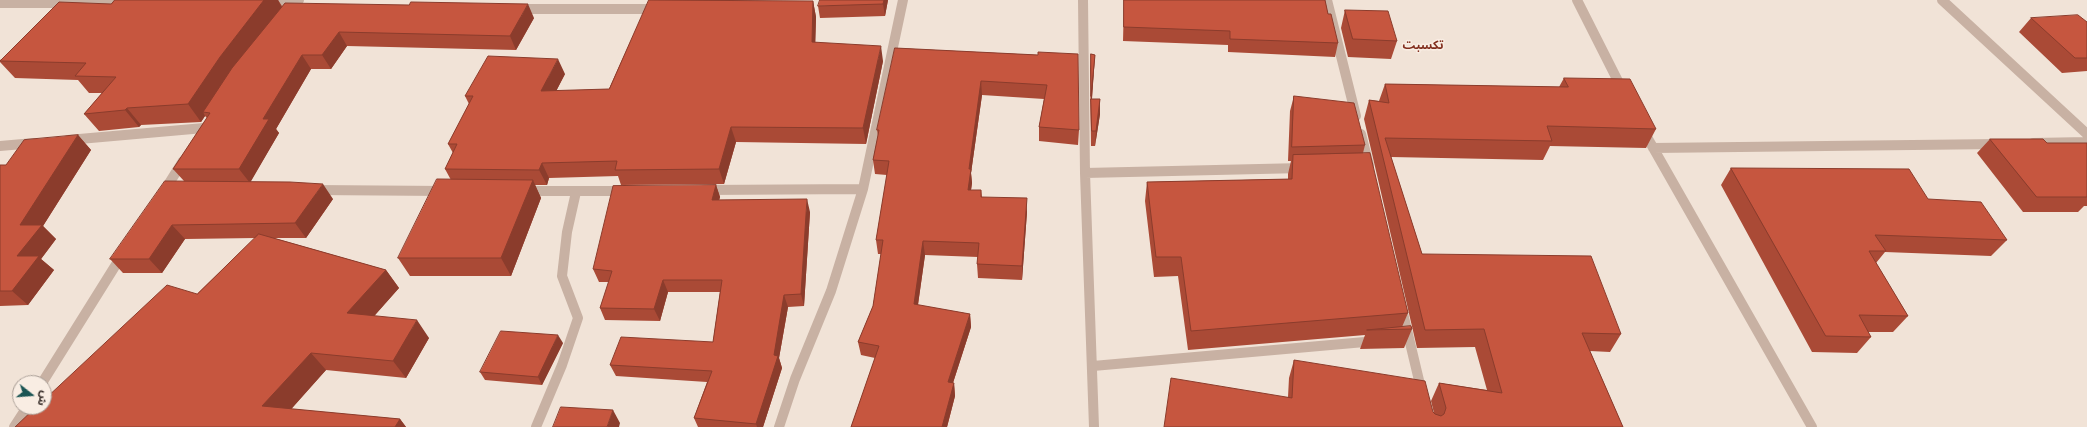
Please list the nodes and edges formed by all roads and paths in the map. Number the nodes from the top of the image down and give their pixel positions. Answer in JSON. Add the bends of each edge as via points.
{"nodes":[{"id":1,"x":903,"y":0,"type":"edge"},
{"id":2,"x":1083,"y":0,"type":"edge"},
{"id":3,"x":1327,"y":0,"type":"edge"},
{"id":4,"x":1576,"y":0,"type":"edge"},
{"id":5,"x":1942,"y":0,"type":"edge"},
{"id":6,"x":138,"y":2,"type":"edge"},
{"id":7,"x":258,"y":2,"type":"edge"},
{"id":8,"x":296,"y":2,"type":"edge"},
{"id":9,"x":0,"y":3,"type":"edge"},
{"id":10,"x":308,"y":6,"type":"edge"},
{"id":11,"x":510,"y":9,"type":"edge"},
{"id":12,"x":667,"y":9,"type":"edge"},
{"id":13,"x":279,"y":24,"type":"edge"},
{"id":14,"x":1627,"y":99,"type":"edge"},
{"id":15,"x":1638,"y":120,"type":"edge"},
{"id":16,"x":2087,"y":134,"type":"edge"},
{"id":17,"x":195,"y":142,"type":"edge"},
{"id":18,"x":2087,"y":142,"type":"edge"},
{"id":19,"x":2024,"y":143,"type":"edge"},
{"id":20,"x":2008,"y":144,"type":"edge"},
{"id":21,"x":0,"y":146,"type":"edge"},
{"id":22,"x":1653,"y":148,"type":"junction"},
{"id":23,"x":187,"y":155,"type":"edge"},
{"id":24,"x":1314,"y":167,"type":"edge"},
{"id":25,"x":1367,"y":169,"type":"edge"},
{"id":26,"x":1085,"y":174,"type":"junction"},
{"id":27,"x":166,"y":188,"type":"junction"},
{"id":28,"x":181,"y":189,"type":"edge"},
{"id":29,"x":863,"y":189,"type":"junction"},
{"id":30,"x":300,"y":190,"type":"edge"},
{"id":31,"x":696,"y":190,"type":"edge"},
{"id":32,"x":458,"y":191,"type":"edge"},
{"id":33,"x":513,"y":191,"type":"edge"},
{"id":34,"x":632,"y":191,"type":"edge"},
{"id":35,"x":576,"y":192,"type":"junction"},
{"id":36,"x":157,"y":202,"type":"edge"},
{"id":37,"x":127,"y":247,"type":"edge"},
{"id":38,"x":1400,"y":301,"type":"edge"},
{"id":39,"x":1384,"y":340,"type":"edge"},
{"id":40,"x":1093,"y":366,"type":"junction"},
{"id":41,"x":47,"y":375,"type":"edge"},
{"id":42,"x":1425,"y":405,"type":"edge"},
{"id":43,"x":22,"y":415,"type":"edge"},
{"id":44,"x":14,"y":427,"type":"edge"},
{"id":45,"x":536,"y":427,"type":"edge"},
{"id":46,"x":779,"y":427,"type":"edge"},
{"id":47,"x":1094,"y":427,"type":"edge"},
{"id":48,"x":1812,"y":427,"type":"edge"}],
"edges":[{"from":1,"to":29,"type":"street"},
{"from":2,"to":26,"type":"street"},
{"from":3,"to":25,"type":"street"},
{"from":4,"to":14,"type":"street"},
{"from":5,"to":16,"type":"street"},
{"from":6,"to":9,"type":"street"},
{"from":7,"to":8,"type":"street"},
{"from":8,"to":10,"type":"street"},
{"from":8,"to":13,"type":"street"},
{"from":11,"to":12,"type":"street"},
{"from":15,"to":22,"type":"street"},
{"from":17,"to":21,"type":"street","via":[[206,125]]},
{"from":18,"to":19,"type":"street"},
{"from":20,"to":22,"type":"street"},
{"from":22,"to":48,"type":"street"},
{"from":23,"to":27,"type":"street"},
{"from":24,"to":26,"type":"street"},
{"from":26,"to":40,"type":"street"},
{"from":27,"to":28,"type":"street"},
{"from":27,"to":36,"type":"street"},
{"from":29,"to":31,"type":"street"},
{"from":29,"to":46,"type":"street","via":[[831,291]]},
{"from":30,"to":32,"type":"street"},
{"from":33,"to":35,"type":"street"},
{"from":34,"to":35,"type":"street"},
{"from":35,"to":45,"type":"street","via":[[567,232],[562,276],[578,318]]},
{"from":37,"to":41,"type":"street"},
{"from":38,"to":42,"type":"street","via":[[1404,339]]},
{"from":39,"to":40,"type":"street"},
{"from":40,"to":47,"type":"street"},
{"from":43,"to":44,"type":"street"}]}
